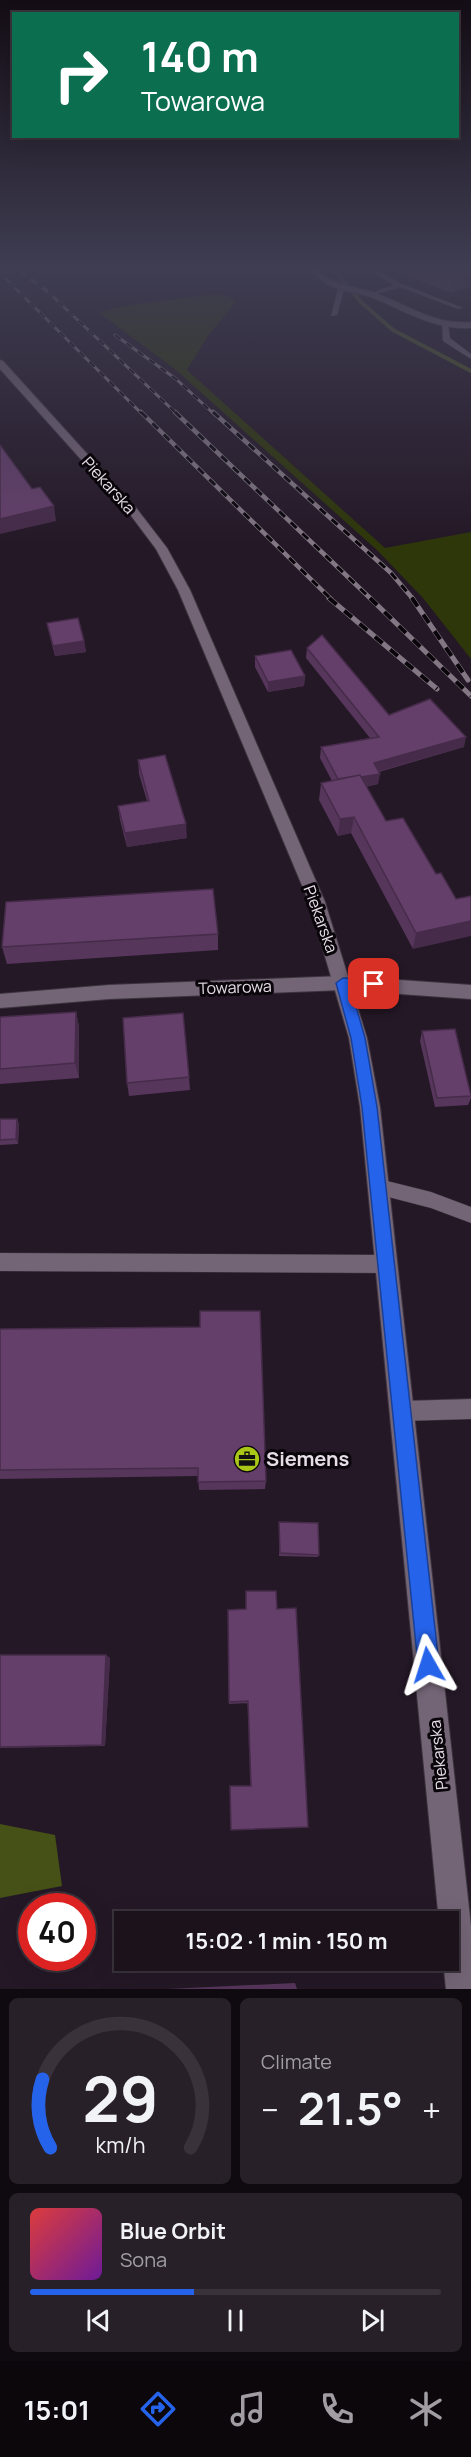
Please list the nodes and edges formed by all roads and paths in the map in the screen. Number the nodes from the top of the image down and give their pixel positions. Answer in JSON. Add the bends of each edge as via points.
{"nodes":[{"id":1,"x":0,"y":363,"type":"edge"},
{"id":2,"x":343,"y":983,"type":"junction"},
{"id":3,"x":471,"y":992,"type":"edge"},
{"id":4,"x":0,"y":1001,"type":"edge"},
{"id":5,"x":379,"y":1187,"type":"junction"},
{"id":6,"x":471,"y":1215,"type":"edge"},
{"id":7,"x":0,"y":1262,"type":"edge"},
{"id":8,"x":387,"y":1264,"type":"junction"},
{"id":9,"x":471,"y":1409,"type":"edge"},
{"id":10,"x":402,"y":1411,"type":"junction"},
{"id":11,"x":462,"y":1989,"type":"edge"}],
"edges":[{"from":1,"to":2,"type":"street","name":"Piekarska","via":[[133,511],[172,568],[313,893]]},
{"from":2,"to":3,"type":"street","name":"Towarowa"},
{"from":2,"to":4,"type":"street","name":"Towarowa","via":[[109,992]]},
{"from":2,"to":5,"type":"street","name":"Piekarska","via":[[358,1038]]},
{"from":5,"to":6,"type":"lane"},
{"from":5,"to":8,"type":"street","name":"Piekarska"},
{"from":7,"to":8,"type":"lane"},
{"from":8,"to":10,"type":"street","name":"Piekarska"},
{"from":9,"to":10,"type":"lane"},
{"from":10,"to":11,"type":"street","name":"Piekarska"}]}
